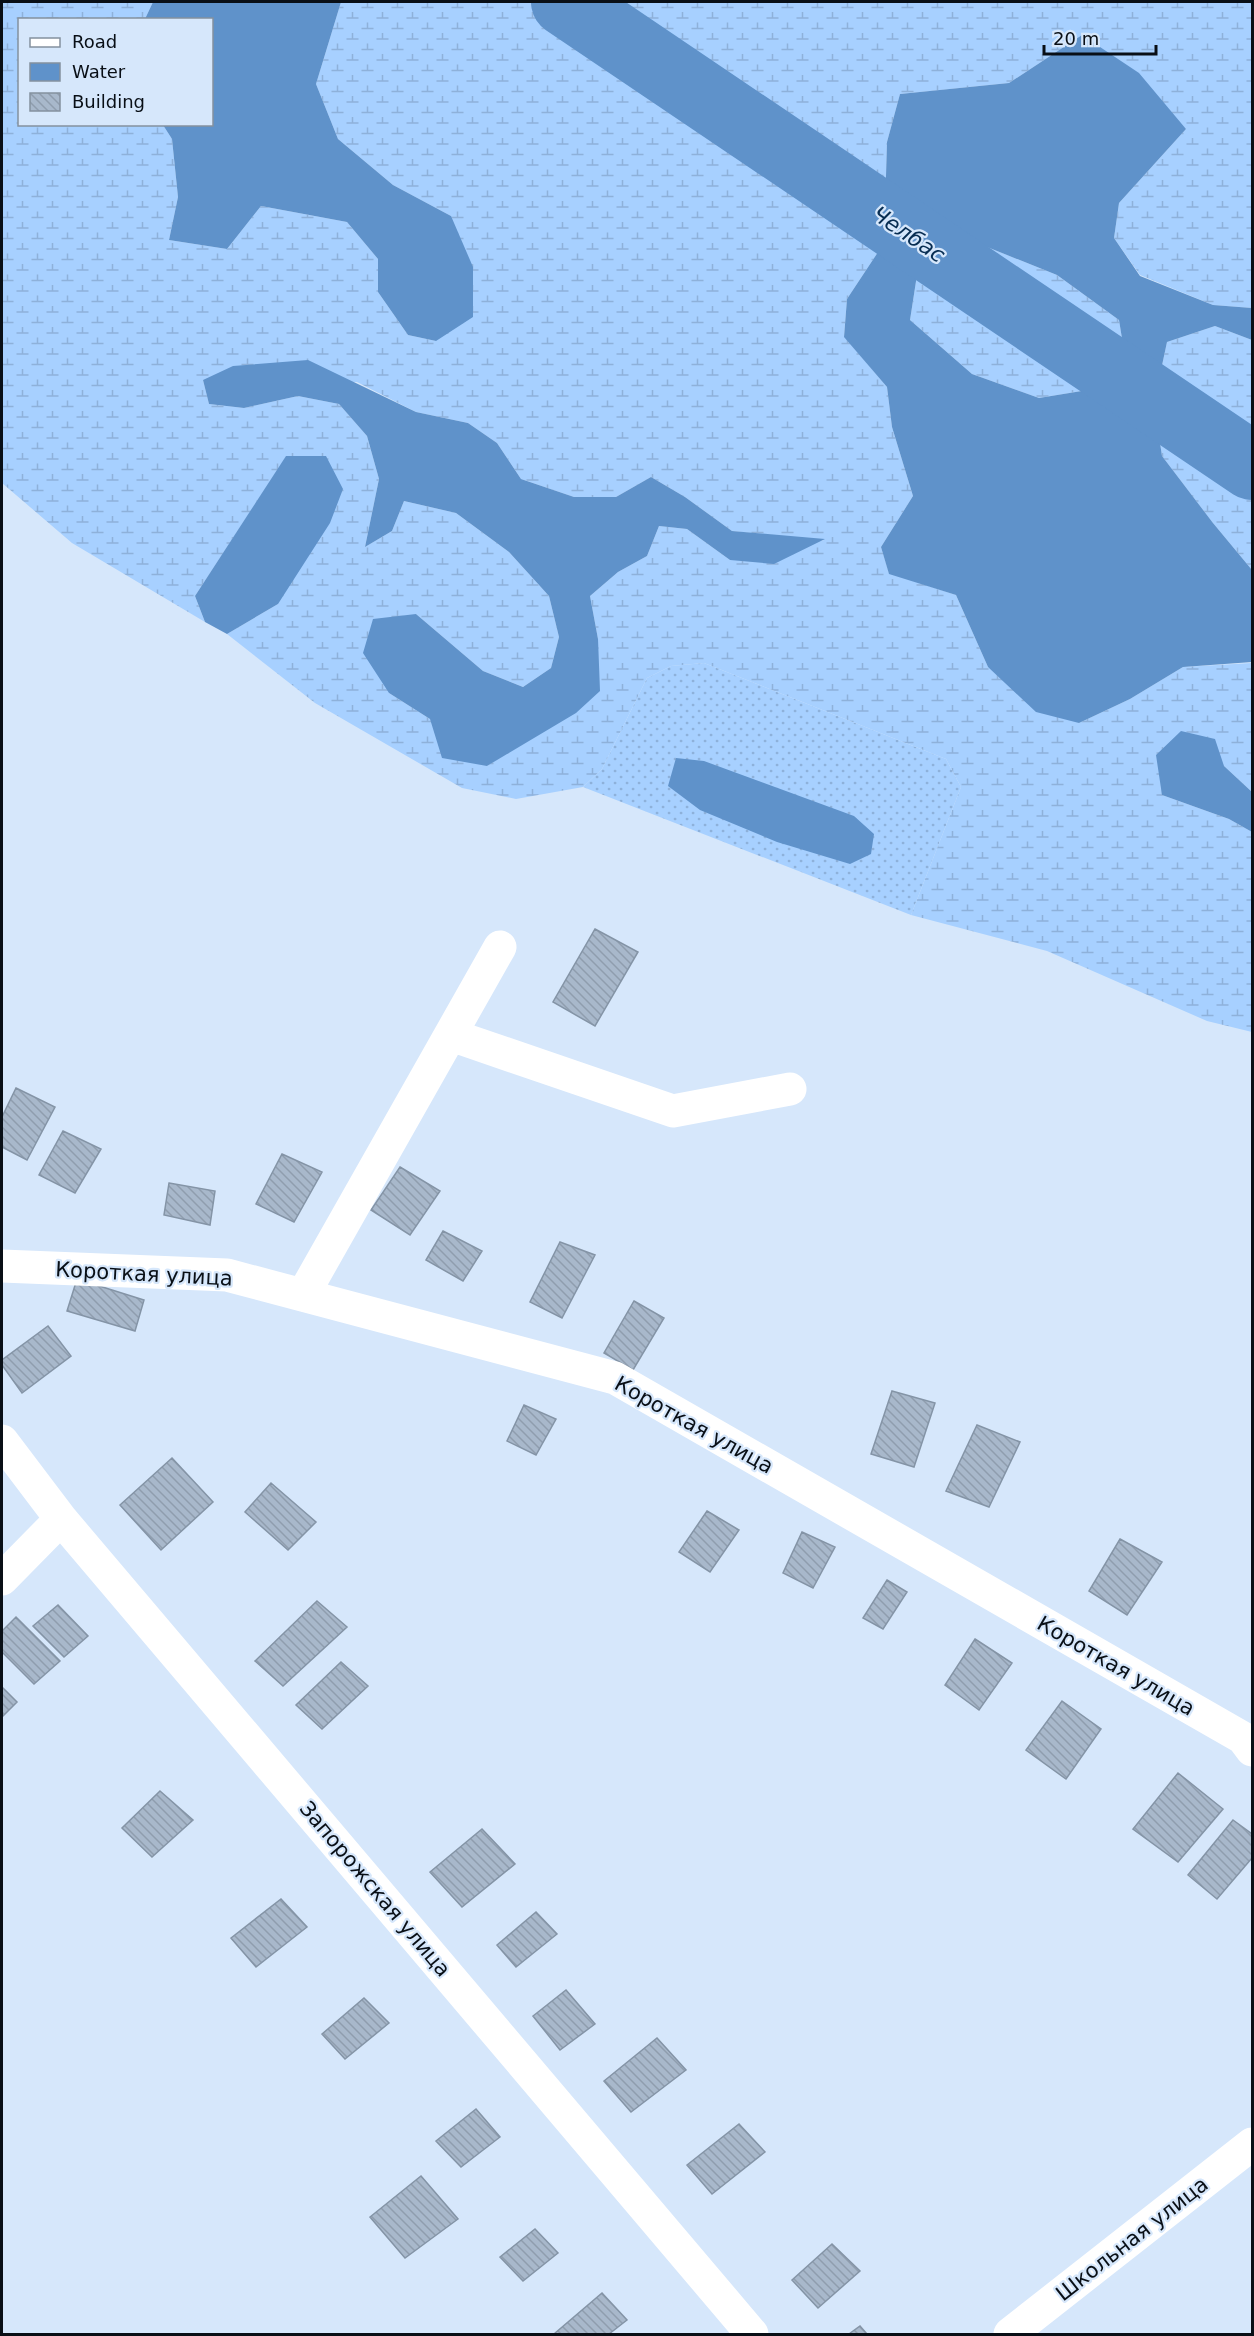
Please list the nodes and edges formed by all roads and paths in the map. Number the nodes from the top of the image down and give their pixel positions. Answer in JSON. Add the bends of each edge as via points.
{"nodes":[{"id":1,"x":500,"y":947,"type":"dead end"},
{"id":2,"x":451,"y":1035,"type":"junction"},
{"id":3,"x":790,"y":1089,"type":"dead end"},
{"id":4,"x":2,"y":1266,"type":"edge"},
{"id":5,"x":303,"y":1295,"type":"junction"},
{"id":6,"x":2,"y":1441,"type":"edge"},
{"id":7,"x":62,"y":1519,"type":"junction"},
{"id":8,"x":2,"y":1579,"type":"edge"},
{"id":9,"x":1252,"y":1750,"type":"edge"},
{"id":10,"x":1252,"y":2144,"type":"edge"},
{"id":11,"x":752,"y":2334,"type":"edge"},
{"id":12,"x":1010,"y":2334,"type":"edge"}],
"edges":[{"from":1,"to":2,"type":"street"},
{"from":2,"to":3,"type":"street","via":[[673,1111]]},
{"from":2,"to":5,"type":"street"},
{"from":4,"to":5,"type":"street","name":"Короткая улица","via":[[227,1275]]},
{"from":5,"to":9,"type":"street","name":"Короткая улица","via":[[615,1378],[1243,1738]]},
{"from":6,"to":7,"type":"street","name":"Запорожская улица"},
{"from":7,"to":8,"type":"street"},
{"from":7,"to":11,"type":"street","name":"Запорожская улица"},
{"from":10,"to":12,"type":"street","name":"Школьная улица"}]}
